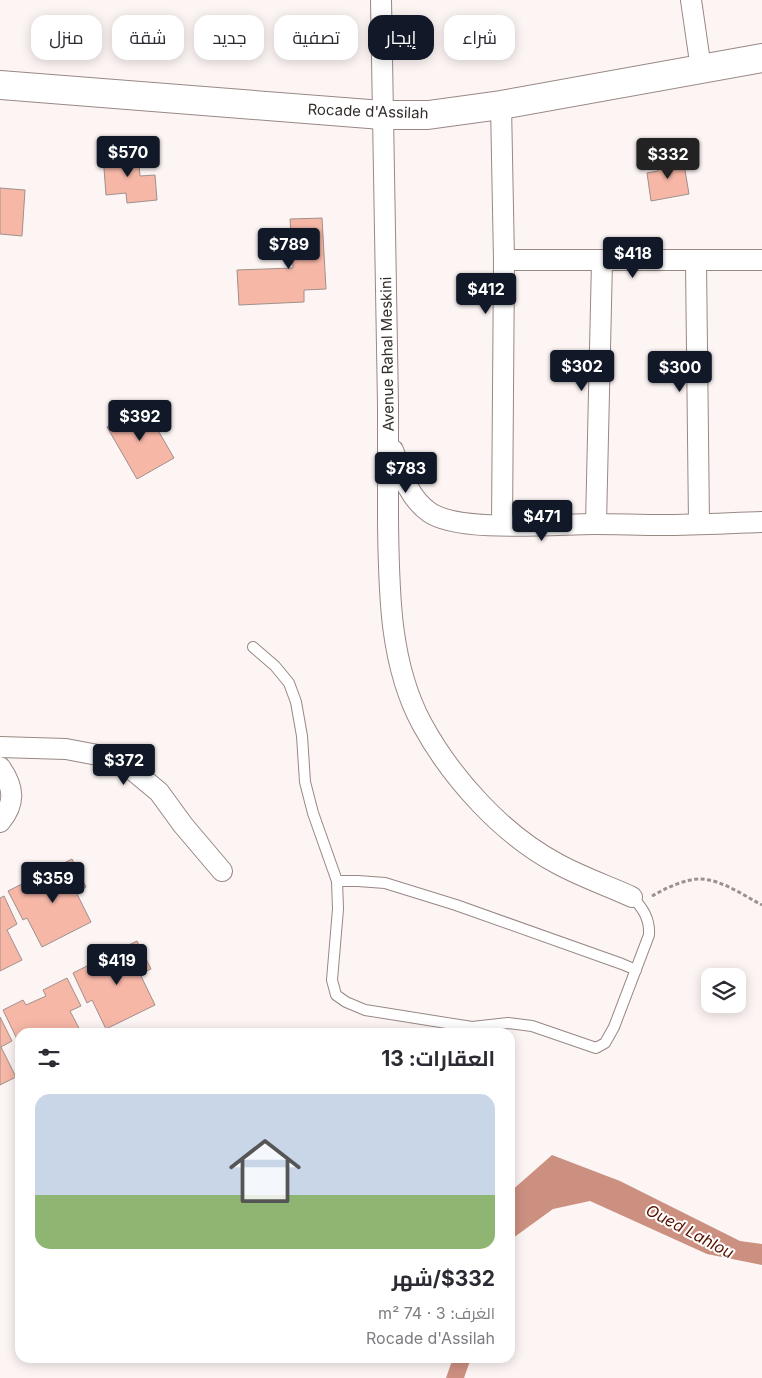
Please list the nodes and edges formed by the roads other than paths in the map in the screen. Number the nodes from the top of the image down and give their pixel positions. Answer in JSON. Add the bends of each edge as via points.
{"nodes":[{"id":1,"x":381,"y":0,"type":"edge"},
{"id":2,"x":691,"y":0,"type":"edge"},
{"id":3,"x":762,"y":58,"type":"edge"},
{"id":4,"x":701,"y":69,"type":"junction"},
{"id":5,"x":0,"y":84,"type":"edge"},
{"id":6,"x":501,"y":105,"type":"junction"},
{"id":7,"x":382,"y":114,"type":"junction"},
{"id":8,"x":504,"y":260,"type":"junction"},
{"id":9,"x":762,"y":260,"type":"edge"},
{"id":10,"x":602,"y":261,"type":"junction"},
{"id":11,"x":696,"y":262,"type":"junction"},
{"id":12,"x":388,"y":439,"type":"junction"},
{"id":13,"x":762,"y":522,"type":"edge"},
{"id":14,"x":596,"y":524,"type":"junction"},
{"id":15,"x":699,"y":524,"type":"junction"},
{"id":16,"x":502,"y":525,"type":"junction"},
{"id":17,"x":253,"y":647,"type":"dead end"},
{"id":18,"x":0,"y":747,"type":"edge"},
{"id":19,"x":0,"y":767,"type":"edge"},
{"id":20,"x":0,"y":822,"type":"edge"},
{"id":21,"x":222,"y":871,"type":"dead end"},
{"id":22,"x":337,"y":882,"type":"junction"},
{"id":23,"x":635,"y":900,"type":"joint"},
{"id":24,"x":636,"y":970,"type":"junction"}],
"edges":[{"from":1,"to":7,"type":"street","name":"Avenue Rahal Meskini"},
{"from":2,"to":4,"type":"street"},
{"from":3,"to":4,"type":"street","name":"Rocade d'Assilah"},
{"from":4,"to":6,"type":"street","name":"Rocade d'Assilah"},
{"from":5,"to":7,"type":"street","name":"Rocade d'Assilah"},
{"from":6,"to":7,"type":"street","name":"Rocade d'Assilah","via":[[428,115]]},
{"from":6,"to":8,"type":"street"},
{"from":7,"to":12,"type":"street","name":"Avenue Rahal Meskini"},
{"from":8,"to":10,"type":"street"},
{"from":8,"to":16,"type":"street"},
{"from":9,"to":11,"type":"street"},
{"from":10,"to":11,"type":"street"},
{"from":10,"to":14,"type":"street"},
{"from":11,"to":15,"type":"street"},
{"from":12,"to":16,"type":"street","via":[[406,486],[430,513],[452,522]]},
{"from":12,"to":23,"type":"street","name":"Avenue Rahal Meskini","via":[[389,590],[395,640],[406,687],[422,724],[481,805],[517,838],[558,864]]},
{"from":13,"to":15,"type":"street"},
{"from":14,"to":15,"type":"street"},
{"from":14,"to":16,"type":"street"},
{"from":17,"to":22,"type":"lane","via":[[289,683],[296,702],[305,782]]},
{"from":18,"to":21,"type":"street","via":[[66,749],[103,756],[130,768],[159,792],[182,825]]},
{"from":19,"to":20,"type":"street","via":[[7,777],[12,798],[9,812]]},
{"from":22,"to":24,"type":"lane","via":[[385,883]]},
{"from":22,"to":24,"type":"lane","via":[[332,980],[336,995],[366,1010],[472,1027],[508,1023],[532,1026],[596,1048],[606,1043]]},
{"from":23,"to":24,"type":"lane","via":[[647,918],[649,935]]}]}
